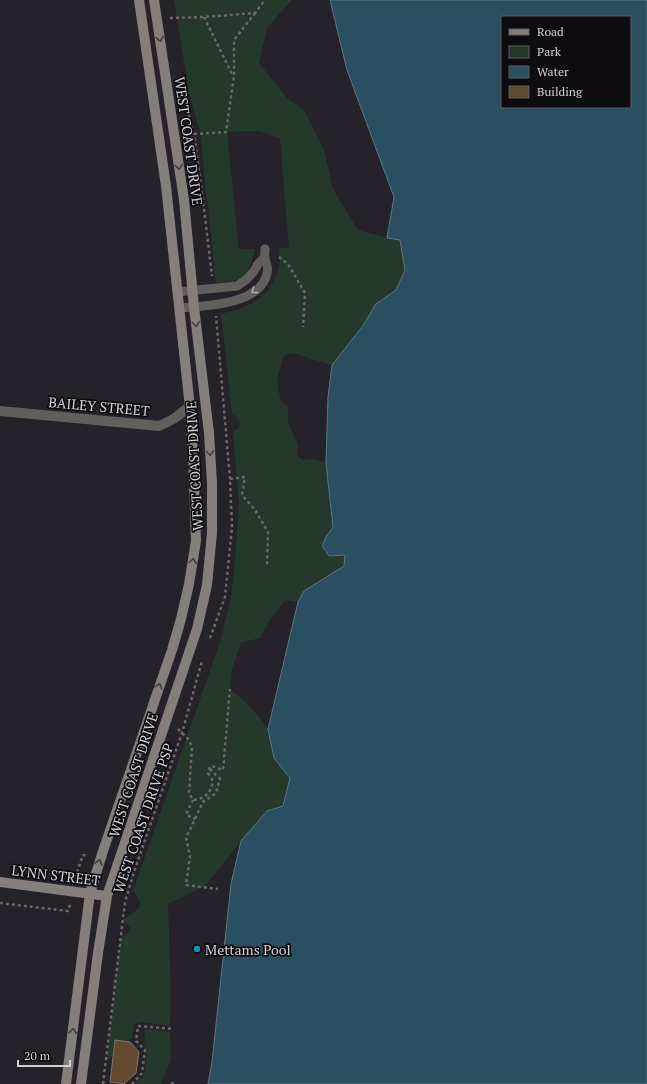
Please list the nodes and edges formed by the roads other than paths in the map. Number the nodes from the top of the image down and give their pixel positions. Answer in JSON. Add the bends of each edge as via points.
{"nodes":[{"id":1,"x":139,"y":0,"type":"edge"},
{"id":2,"x":154,"y":0,"type":"edge"},
{"id":3,"x":193,"y":291,"type":"junction"},
{"id":4,"x":178,"y":292,"type":"junction"},
{"id":5,"x":194,"y":307,"type":"junction"},
{"id":6,"x":179,"y":308,"type":"junction"},
{"id":7,"x":190,"y":408,"type":"junction"},
{"id":8,"x":0,"y":411,"type":"edge"},
{"id":9,"x":0,"y":882,"type":"edge"},
{"id":10,"x":90,"y":893,"type":"junction"},
{"id":11,"x":108,"y":896,"type":"junction"},
{"id":12,"x":66,"y":1084,"type":"edge"},
{"id":13,"x":81,"y":1084,"type":"edge"}],
"edges":[{"from":1,"to":4,"type":"main road","name":"WEST COAST DRIVE","via":[[166,186]]},
{"from":2,"to":3,"type":"main road","name":"WEST COAST DRIVE","one_way":true,"via":[[184,200]]},
{"from":3,"to":4,"type":"lane"},
{"from":3,"to":5,"type":"main road","name":"WEST COAST DRIVE"},
{"from":3,"to":5,"type":"lane","one_way":true,"via":[[237,286],[254,271],[265,253],[268,267],[266,276],[254,292],[232,301]]},
{"from":4,"to":6,"type":"main road","name":"WEST COAST DRIVE"},
{"from":5,"to":6,"type":"lane"},
{"from":5,"to":11,"type":"main road","name":"WEST COAST DRIVE","one_way":true,"via":[[209,433],[212,483],[208,585],[197,629]]},
{"from":6,"to":7,"type":"main road","name":"WEST COAST DRIVE"},
{"from":7,"to":8,"type":"street","name":"BAILEY STREET","via":[[186,408],[159,426]]},
{"from":10,"to":7,"type":"main road","name":"WEST COAST DRIVE","one_way":true,"via":[[174,644],[190,584],[196,541]]},
{"from":9,"to":10,"type":"main road","name":"LYNN STREET"},
{"from":10,"to":11,"type":"main road","name":"LYNN STREET"},
{"from":12,"to":10,"type":"main road","name":"WEST COAST DRIVE","one_way":true},
{"from":11,"to":13,"type":"main road","name":"WEST COAST DRIVE"}]}
